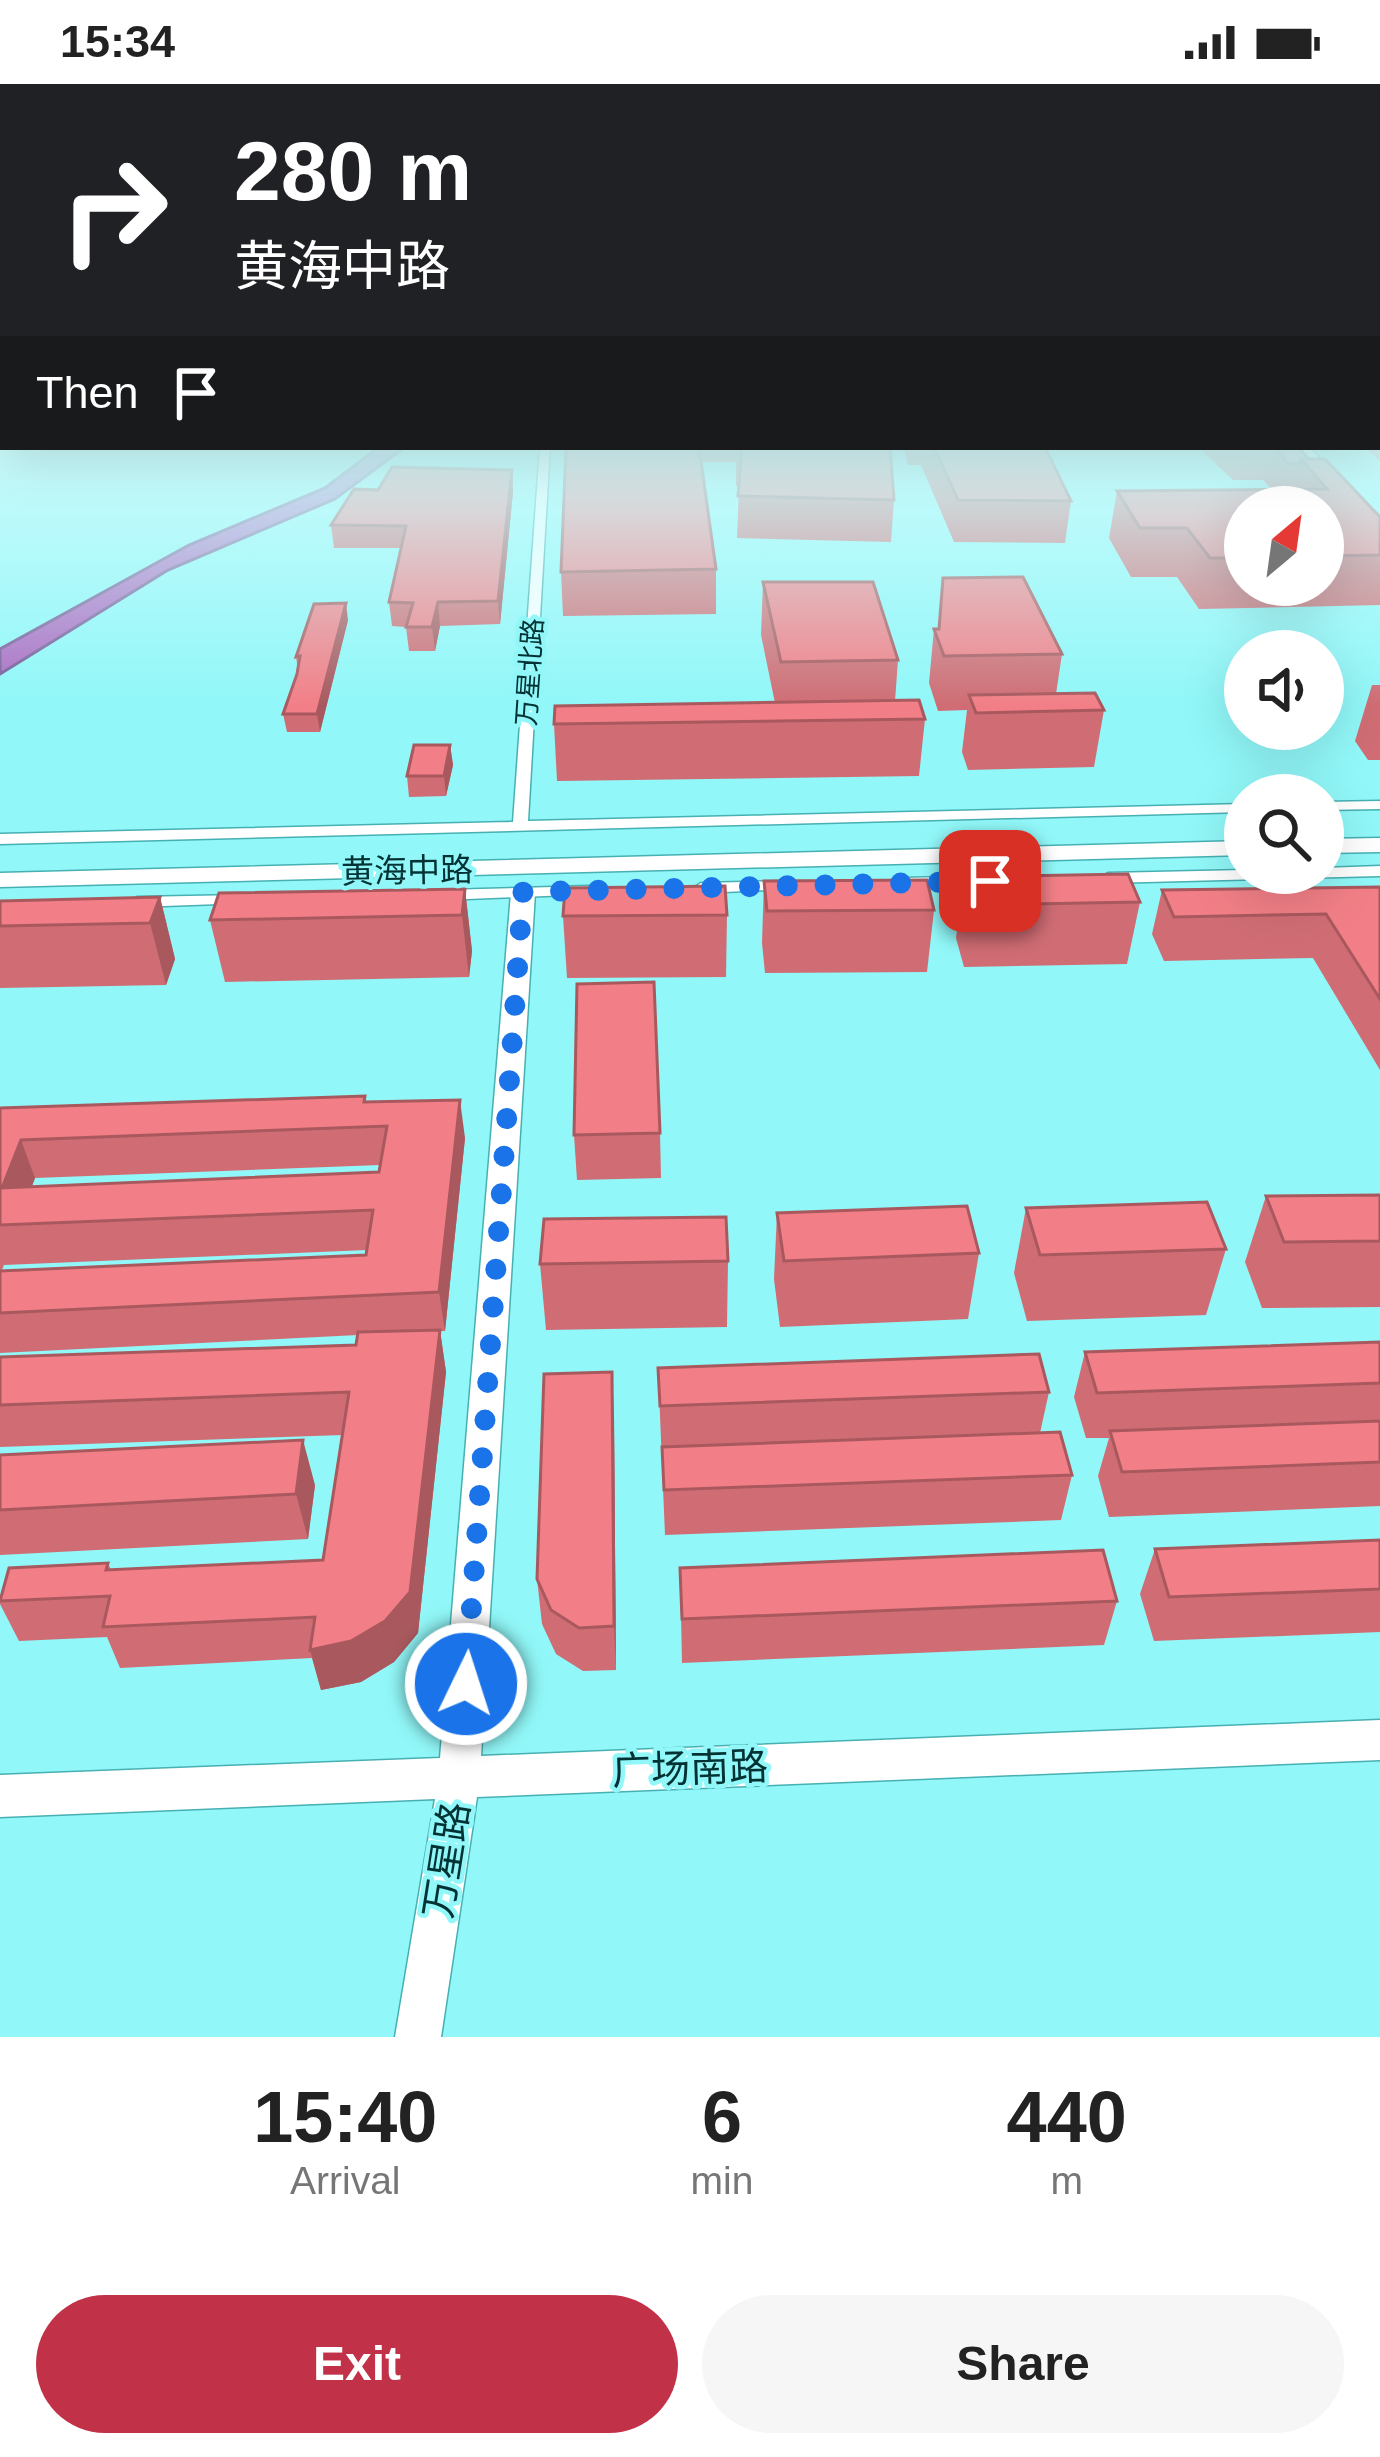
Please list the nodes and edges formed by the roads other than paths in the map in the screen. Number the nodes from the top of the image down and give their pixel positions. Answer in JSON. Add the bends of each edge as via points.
{"nodes":[{"id":1,"x":540,"y":523,"type":"edge"},
{"id":2,"x":1380,"y":805,"type":"edge"},
{"id":3,"x":1344,"y":806,"type":"edge"},
{"id":4,"x":1224,"y":810,"type":"edge"},
{"id":5,"x":520,"y":826,"type":"junction"},
{"id":6,"x":1007,"y":826,"type":"junction"},
{"id":7,"x":1380,"y":828,"type":"edge"},
{"id":8,"x":1224,"y":831,"type":"edge"},
{"id":9,"x":1344,"y":836,"type":"edge"},
{"id":10,"x":0,"y":838,"type":"edge"},
{"id":11,"x":1344,"y":842,"type":"edge"},
{"id":12,"x":1380,"y":845,"type":"edge"},
{"id":13,"x":1224,"y":848,"type":"edge"},
{"id":14,"x":284,"y":861,"type":"junction"},
{"id":15,"x":0,"y":862,"type":"edge"},
{"id":16,"x":1344,"y":869,"type":"edge"},
{"id":17,"x":1346,"y":872,"type":"joint"},
{"id":18,"x":1380,"y":872,"type":"edge"},
{"id":19,"x":1224,"y":875,"type":"edge"},
{"id":20,"x":1084,"y":879,"type":"edge"},
{"id":21,"x":0,"y":880,"type":"edge"},
{"id":22,"x":1014,"y":880,"type":"edge"},
{"id":23,"x":897,"y":884,"type":"edge"},
{"id":24,"x":803,"y":886,"type":"edge"},
{"id":25,"x":686,"y":889,"type":"edge"},
{"id":26,"x":616,"y":890,"type":"edge"},
{"id":27,"x":523,"y":892,"type":"junction"},
{"id":28,"x":433,"y":895,"type":"edge"},
{"id":29,"x":253,"y":899,"type":"edge"},
{"id":30,"x":115,"y":903,"type":"edge"},
{"id":31,"x":1380,"y":1740,"type":"edge"},
{"id":32,"x":459,"y":1777,"type":"junction"},
{"id":33,"x":0,"y":1796,"type":"edge"},
{"id":34,"x":418,"y":2037,"type":"edge"}],
"edges":[{"from":1,"to":5,"type":"street","name":"万星北路"},
{"from":2,"to":3,"type":"street"},
{"from":4,"to":6,"type":"street","name":"黄海中路"},
{"from":5,"to":6,"type":"street","name":"黄海中路"},
{"from":5,"to":14,"type":"street","name":"黄海中路"},
{"from":6,"to":8,"type":"street","name":"黄海中路"},
{"from":6,"to":14,"type":"street","name":"黄海中路"},
{"from":7,"to":9,"type":"street"},
{"from":10,"to":14,"type":"street","name":"黄海中路"},
{"from":11,"to":12,"type":"street"},
{"from":13,"to":14,"type":"street","name":"黄海中路"},
{"from":14,"to":15,"type":"street","name":"黄海中路"},
{"from":14,"to":21,"type":"street","name":"黄海中路"},
{"from":16,"to":17,"type":"street"},
{"from":17,"to":18,"type":"street"},
{"from":19,"to":20,"type":"street"},
{"from":22,"to":23,"type":"street"},
{"from":24,"to":25,"type":"street"},
{"from":26,"to":27,"type":"street","name":"黄海中路"},
{"from":27,"to":28,"type":"street","name":"黄海中路"},
{"from":27,"to":32,"type":"street","name":"万星路"},
{"from":29,"to":30,"type":"street"},
{"from":31,"to":32,"type":"street","name":"广场南路"},
{"from":32,"to":33,"type":"street","name":"广场南路"},
{"from":32,"to":34,"type":"street","name":"万星路"}]}
